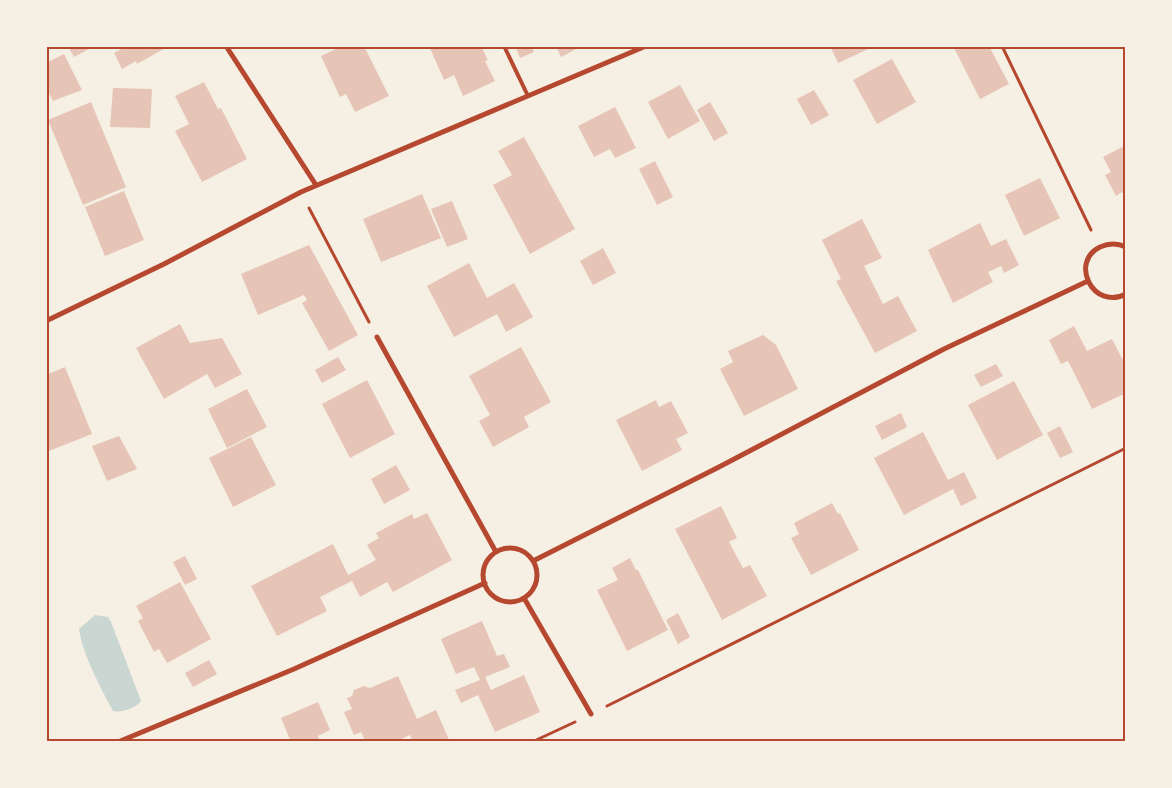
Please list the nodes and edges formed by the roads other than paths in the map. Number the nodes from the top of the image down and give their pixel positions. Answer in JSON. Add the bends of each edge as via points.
{"nodes":[{"id":1,"x":226,"y":46,"type":"edge"},
{"id":2,"x":504,"y":46,"type":"edge"},
{"id":3,"x":646,"y":46,"type":"edge"},
{"id":4,"x":528,"y":96,"type":"junction"},
{"id":5,"x":316,"y":185,"type":"junction"},
{"id":6,"x":1126,"y":247,"type":"edge"},
{"id":7,"x":1088,"y":281,"type":"junction"},
{"id":8,"x":1125,"y":296,"type":"edge"},
{"id":9,"x":46,"y":321,"type":"edge"},
{"id":10,"x":377,"y":337,"type":"road end"},
{"id":11,"x":496,"y":552,"type":"junction"},
{"id":12,"x":533,"y":561,"type":"junction"},
{"id":13,"x":485,"y":583,"type":"junction"},
{"id":14,"x":524,"y":598,"type":"junction"},
{"id":15,"x":591,"y":714,"type":"road end"},
{"id":16,"x":118,"y":742,"type":"edge"}],
"edges":[{"from":1,"to":5,"type":"street"},
{"from":2,"to":4,"type":"lane"},
{"from":3,"to":4,"type":"street"},
{"from":4,"to":5,"type":"street"},
{"from":5,"to":9,"type":"street"},
{"from":6,"to":7,"type":"street","via":[[1114,243],[1099,247],[1091,254],[1085,270]]},
{"from":7,"to":8,"type":"street","via":[[1097,293],[1115,298]]},
{"from":7,"to":12,"type":"street","via":[[953,344]]},
{"from":10,"to":11,"type":"street"},
{"from":11,"to":12,"type":"street","via":[[512,548],[520,550]]},
{"from":11,"to":13,"type":"street","via":[[485,566]]},
{"from":12,"to":14,"type":"street","via":[[537,569],[535,587]]},
{"from":13,"to":14,"type":"street","via":[[495,598],[513,602]]},
{"from":13,"to":16,"type":"street","via":[[294,669]]},
{"from":14,"to":15,"type":"street"}]}
